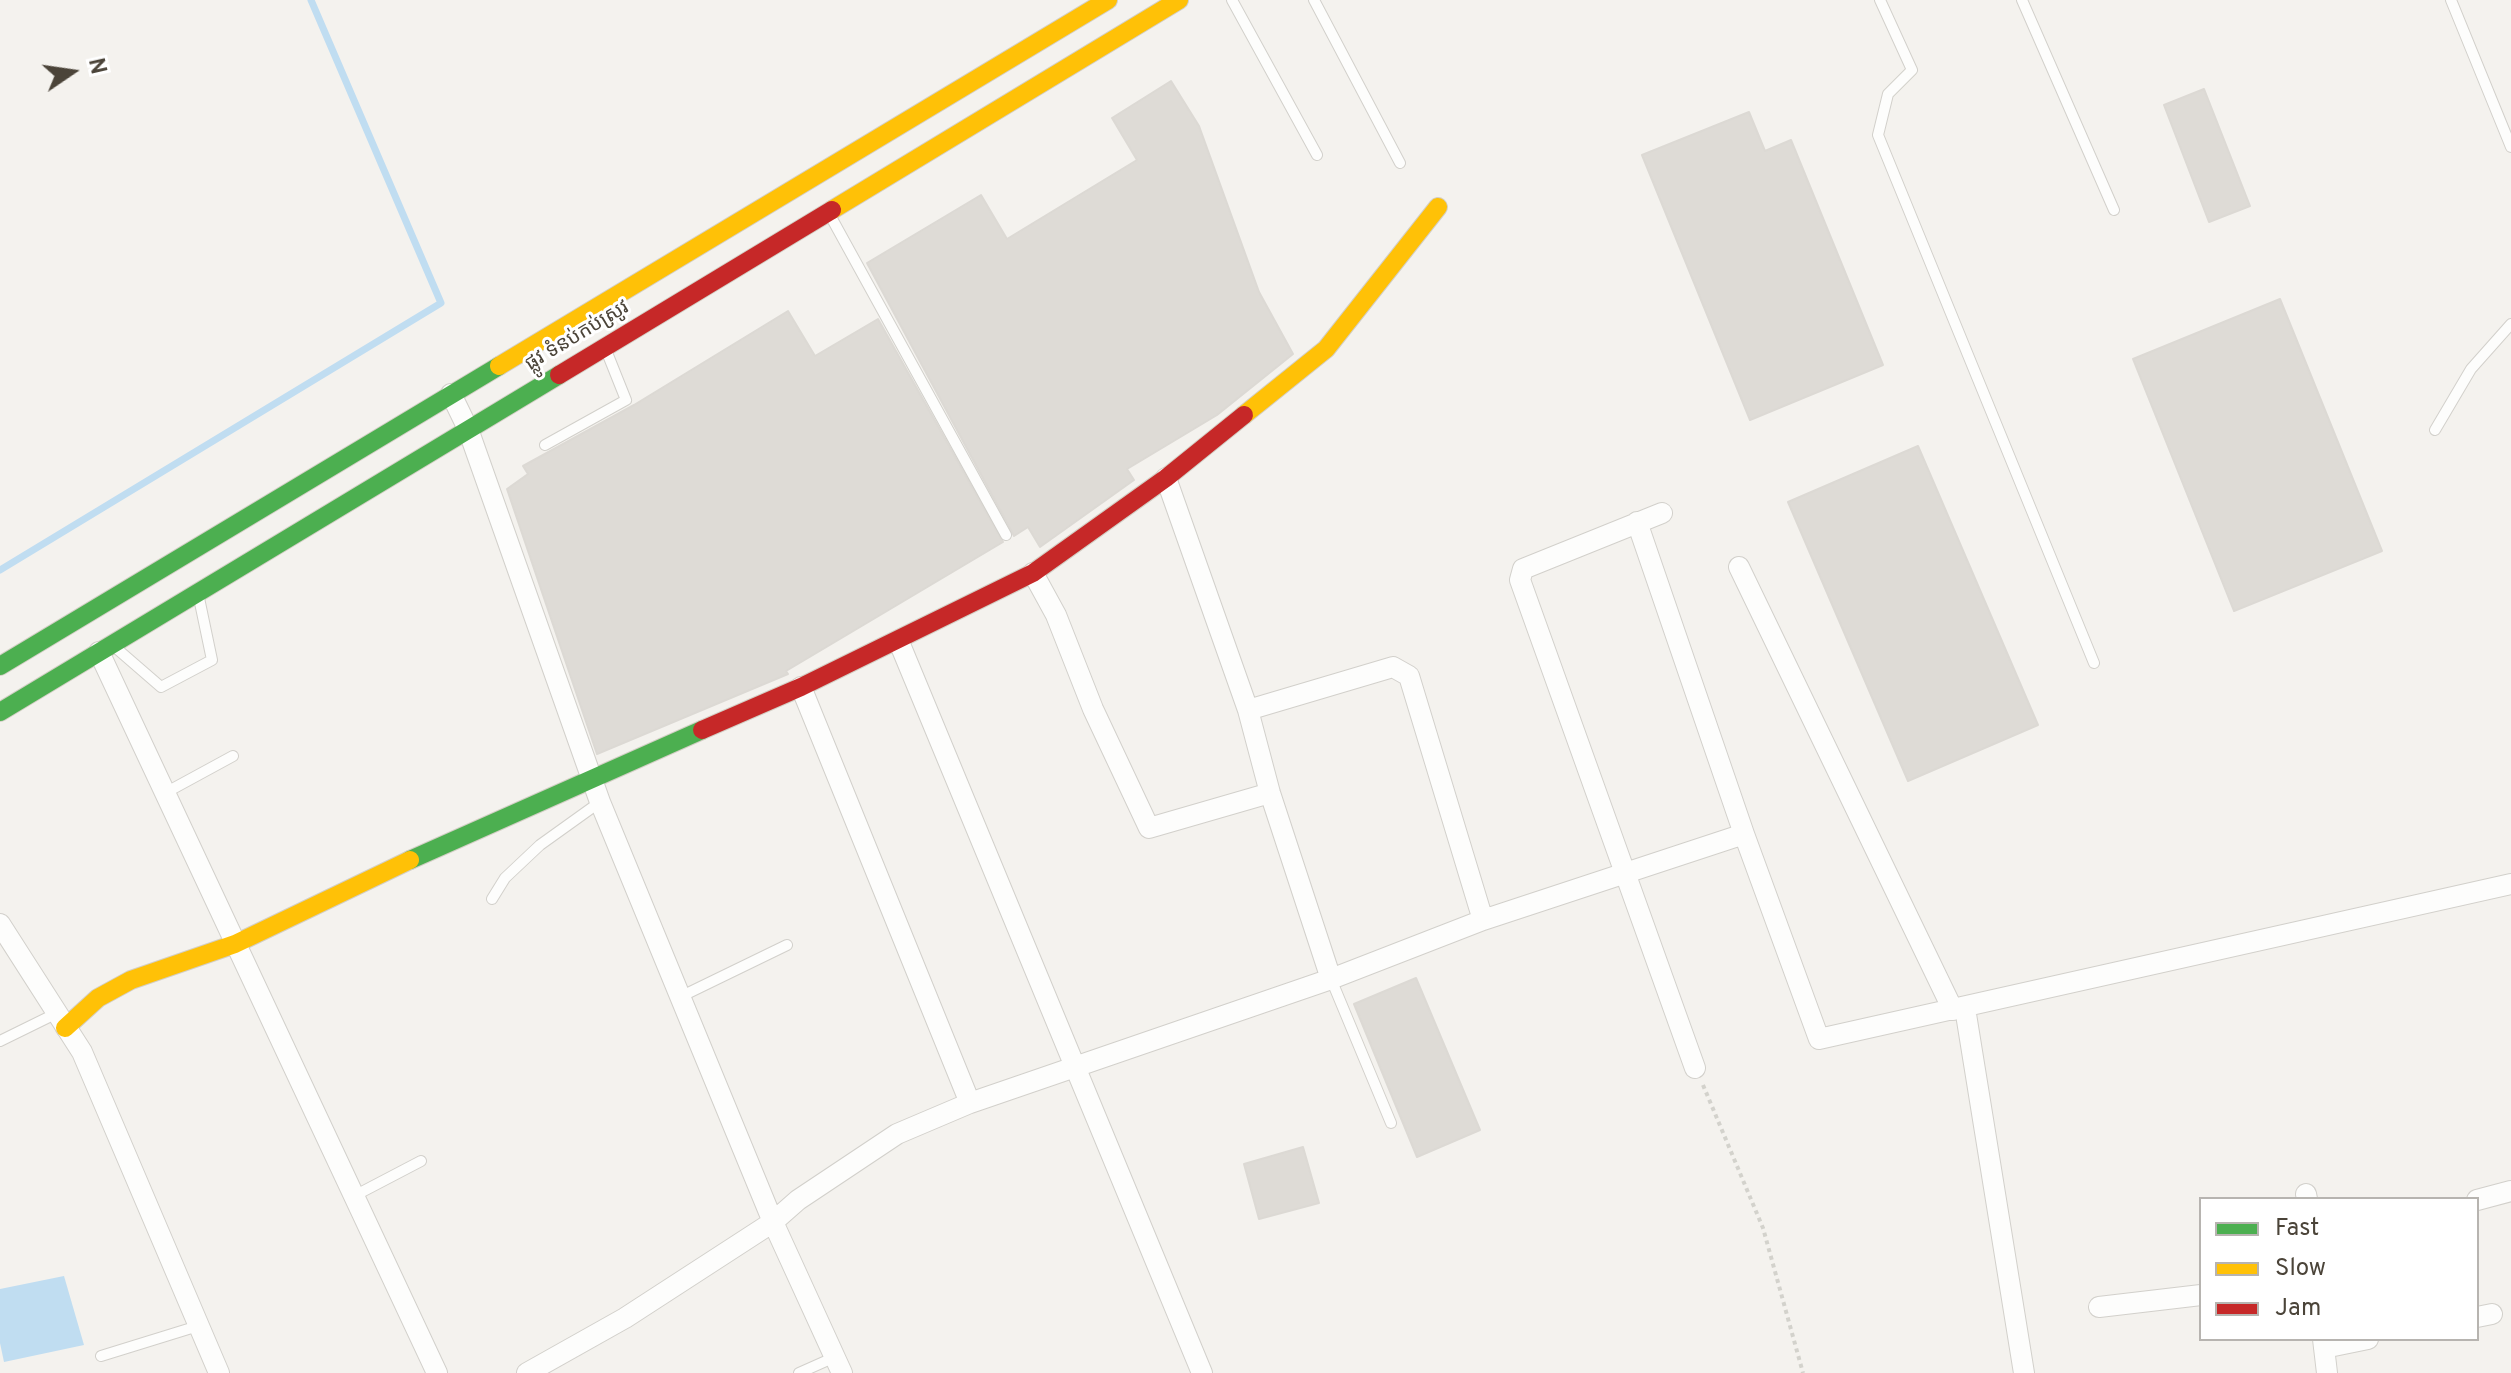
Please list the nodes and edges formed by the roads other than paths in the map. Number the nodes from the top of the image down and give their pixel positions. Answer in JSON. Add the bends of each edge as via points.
{"nodes":[{"id":1,"x":1108,"y":0,"type":"edge"},
{"id":2,"x":1179,"y":0,"type":"edge"},
{"id":3,"x":1232,"y":0,"type":"edge"},
{"id":4,"x":1314,"y":0,"type":"edge"},
{"id":5,"x":1880,"y":0,"type":"edge"},
{"id":6,"x":2022,"y":0,"type":"edge"},
{"id":7,"x":2451,"y":0,"type":"edge"},
{"id":8,"x":2511,"y":147,"type":"edge"},
{"id":9,"x":1317,"y":155,"type":"dead end"},
{"id":10,"x":1400,"y":163,"type":"dead end"},
{"id":11,"x":1438,"y":207,"type":"dead end"},
{"id":12,"x":2114,"y":210,"type":"dead end"},
{"id":13,"x":828,"y":212,"type":"junction"},
{"id":14,"x":2511,"y":324,"type":"edge"},
{"id":15,"x":604,"y":347,"type":"junction"},
{"id":16,"x":451,"y":394,"type":"junction"},
{"id":17,"x":468,"y":429,"type":"junction"},
{"id":18,"x":2435,"y":430,"type":"dead end"},
{"id":19,"x":545,"y":445,"type":"dead end"},
{"id":20,"x":1166,"y":478,"type":"junction"},
{"id":21,"x":1662,"y":513,"type":"dead end"},
{"id":22,"x":1637,"y":522,"type":"junction"},
{"id":23,"x":1006,"y":535,"type":"dead end"},
{"id":24,"x":1739,"y":567,"type":"dead end"},
{"id":25,"x":1033,"y":573,"type":"junction"},
{"id":26,"x":198,"y":592,"type":"junction"},
{"id":27,"x":899,"y":642,"type":"junction"},
{"id":28,"x":105,"y":648,"type":"junction"},
{"id":29,"x":2094,"y":663,"type":"dead end"},
{"id":30,"x":0,"y":666,"type":"edge"},
{"id":31,"x":801,"y":687,"type":"junction"},
{"id":32,"x":1248,"y":710,"type":"junction"},
{"id":33,"x":0,"y":712,"type":"edge"},
{"id":34,"x":233,"y":756,"type":"dead end"},
{"id":35,"x":591,"y":777,"type":"junction"},
{"id":36,"x":1270,"y":793,"type":"junction"},
{"id":37,"x":163,"y":794,"type":"junction"},
{"id":38,"x":600,"y":802,"type":"junction"},
{"id":39,"x":1744,"y":834,"type":"junction"},
{"id":40,"x":1626,"y":875,"type":"junction"},
{"id":41,"x":2511,"y":884,"type":"edge"},
{"id":42,"x":492,"y":899,"type":"dead end"},
{"id":43,"x":1483,"y":920,"type":"junction"},
{"id":44,"x":0,"y":924,"type":"edge"},
{"id":45,"x":235,"y":944,"type":"junction"},
{"id":46,"x":787,"y":945,"type":"dead end"},
{"id":47,"x":1331,"y":979,"type":"junction"},
{"id":48,"x":682,"y":996,"type":"junction"},
{"id":49,"x":1959,"y":1009,"type":"junction"},
{"id":50,"x":60,"y":1021,"type":"junction"},
{"id":51,"x":0,"y":1041,"type":"edge"},
{"id":52,"x":1695,"y":1068,"type":"road end"},
{"id":53,"x":1074,"y":1069,"type":"junction"},
{"id":54,"x":970,"y":1103,"type":"junction"},
{"id":55,"x":1391,"y":1123,"type":"dead end"},
{"id":56,"x":421,"y":1161,"type":"dead end"},
{"id":57,"x":2511,"y":1191,"type":"edge"},
{"id":58,"x":356,"y":1195,"type":"junction"},
{"id":59,"x":2479,"y":1199,"type":"edge"},
{"id":60,"x":773,"y":1222,"type":"junction"},
{"id":61,"x":2199,"y":1295,"type":"edge"},
{"id":62,"x":2099,"y":1307,"type":"dead end"},
{"id":63,"x":198,"y":1326,"type":"junction"},
{"id":64,"x":2346,"y":1341,"type":"edge"},
{"id":65,"x":2324,"y":1343,"type":"edge"},
{"id":66,"x":101,"y":1356,"type":"dead end"},
{"id":67,"x":839,"y":1365,"type":"edge"},
{"id":68,"x":219,"y":1373,"type":"edge"},
{"id":69,"x":437,"y":1373,"type":"edge"},
{"id":70,"x":527,"y":1373,"type":"edge"},
{"id":71,"x":799,"y":1373,"type":"edge"},
{"id":72,"x":1202,"y":1373,"type":"edge"},
{"id":73,"x":2024,"y":1373,"type":"edge"},
{"id":74,"x":2327,"y":1373,"type":"edge"}],
"edges":[{"from":1,"to":16,"type":"main road","name":"ផ្លូវ ទំនប់កប់ស្រូវ"},
{"from":2,"to":13,"type":"main road","name":"ផ្លូវ ទំនប់កប់ស្រូវ"},
{"from":3,"to":9,"type":"lane"},
{"from":4,"to":10,"type":"lane"},
{"from":5,"to":29,"type":"lane","via":[[1912,70],[1888,94],[1878,135]]},
{"from":6,"to":12,"type":"lane"},
{"from":7,"to":8,"type":"lane"},
{"from":11,"to":20,"type":"main road","via":[[1326,349]]},
{"from":13,"to":15,"type":"main road","name":"ផ្លូវ ទំនប់កប់ស្រូវ"},
{"from":13,"to":23,"type":"lane"},
{"from":14,"to":18,"type":"lane","via":[[2471,369]]},
{"from":15,"to":17,"type":"main road","name":"ផ្លូវ ទំនប់កប់ស្រូវ"},
{"from":15,"to":19,"type":"lane","via":[[626,400]]},
{"from":16,"to":17,"type":"street"},
{"from":16,"to":30,"type":"main road","name":"ផ្លូវ ទំនប់កប់ស្រូវ"},
{"from":17,"to":26,"type":"main road","name":"ផ្លូវ ទំនប់កប់ស្រូវ"},
{"from":17,"to":35,"type":"street"},
{"from":20,"to":25,"type":"main road"},
{"from":20,"to":32,"type":"street"},
{"from":21,"to":22,"type":"street"},
{"from":22,"to":39,"type":"street"},
{"from":22,"to":40,"type":"street","via":[[1523,569],[1520,580]]},
{"from":24,"to":49,"type":"street"},
{"from":25,"to":27,"type":"main road"},
{"from":25,"to":36,"type":"street","via":[[1149,828]]},
{"from":26,"to":28,"type":"main road","name":"ផ្លូវ ទំនប់កប់ស្រូវ"},
{"from":26,"to":28,"type":"lane","via":[[212,660],[161,687]]},
{"from":27,"to":31,"type":"main road"},
{"from":27,"to":53,"type":"street"},
{"from":28,"to":33,"type":"main road","name":"ផ្លូវ ទំនប់កប់ស្រូវ"},
{"from":28,"to":37,"type":"street"},
{"from":31,"to":35,"type":"main road"},
{"from":31,"to":54,"type":"street"},
{"from":32,"to":36,"type":"street"},
{"from":32,"to":43,"type":"street","via":[[1393,667],[1409,676]]},
{"from":34,"to":37,"type":"lane"},
{"from":35,"to":38,"type":"street"},
{"from":35,"to":45,"type":"main road"},
{"from":36,"to":47,"type":"street"},
{"from":37,"to":45,"type":"street"},
{"from":38,"to":42,"type":"lane","via":[[540,845],[505,878]]},
{"from":38,"to":48,"type":"street"},
{"from":39,"to":40,"type":"street"},
{"from":39,"to":49,"type":"street","via":[[1819,1039]]},
{"from":40,"to":43,"type":"street"},
{"from":40,"to":52,"type":"street"},
{"from":41,"to":49,"type":"street"},
{"from":43,"to":47,"type":"street"},
{"from":44,"to":50,"type":"street"},
{"from":45,"to":50,"type":"main road","via":[[131,980]]},
{"from":45,"to":58,"type":"street"},
{"from":46,"to":48,"type":"lane"},
{"from":47,"to":53,"type":"street"},
{"from":47,"to":55,"type":"lane"},
{"from":48,"to":60,"type":"street"},
{"from":49,"to":73,"type":"street"},
{"from":50,"to":51,"type":"lane"},
{"from":50,"to":63,"type":"street","via":[[82,1052]]},
{"from":53,"to":54,"type":"street"},
{"from":53,"to":72,"type":"street"},
{"from":54,"to":60,"type":"street","via":[[897,1134]]},
{"from":56,"to":58,"type":"lane"},
{"from":57,"to":59,"type":"street"},
{"from":58,"to":69,"type":"street"},
{"from":60,"to":67,"type":"street"},
{"from":60,"to":70,"type":"street","via":[[625,1318]]},
{"from":61,"to":62,"type":"street"},
{"from":63,"to":66,"type":"lane"},
{"from":63,"to":68,"type":"street"},
{"from":64,"to":65,"type":"street"},
{"from":65,"to":74,"type":"street"},
{"from":67,"to":71,"type":"lane"}]}
